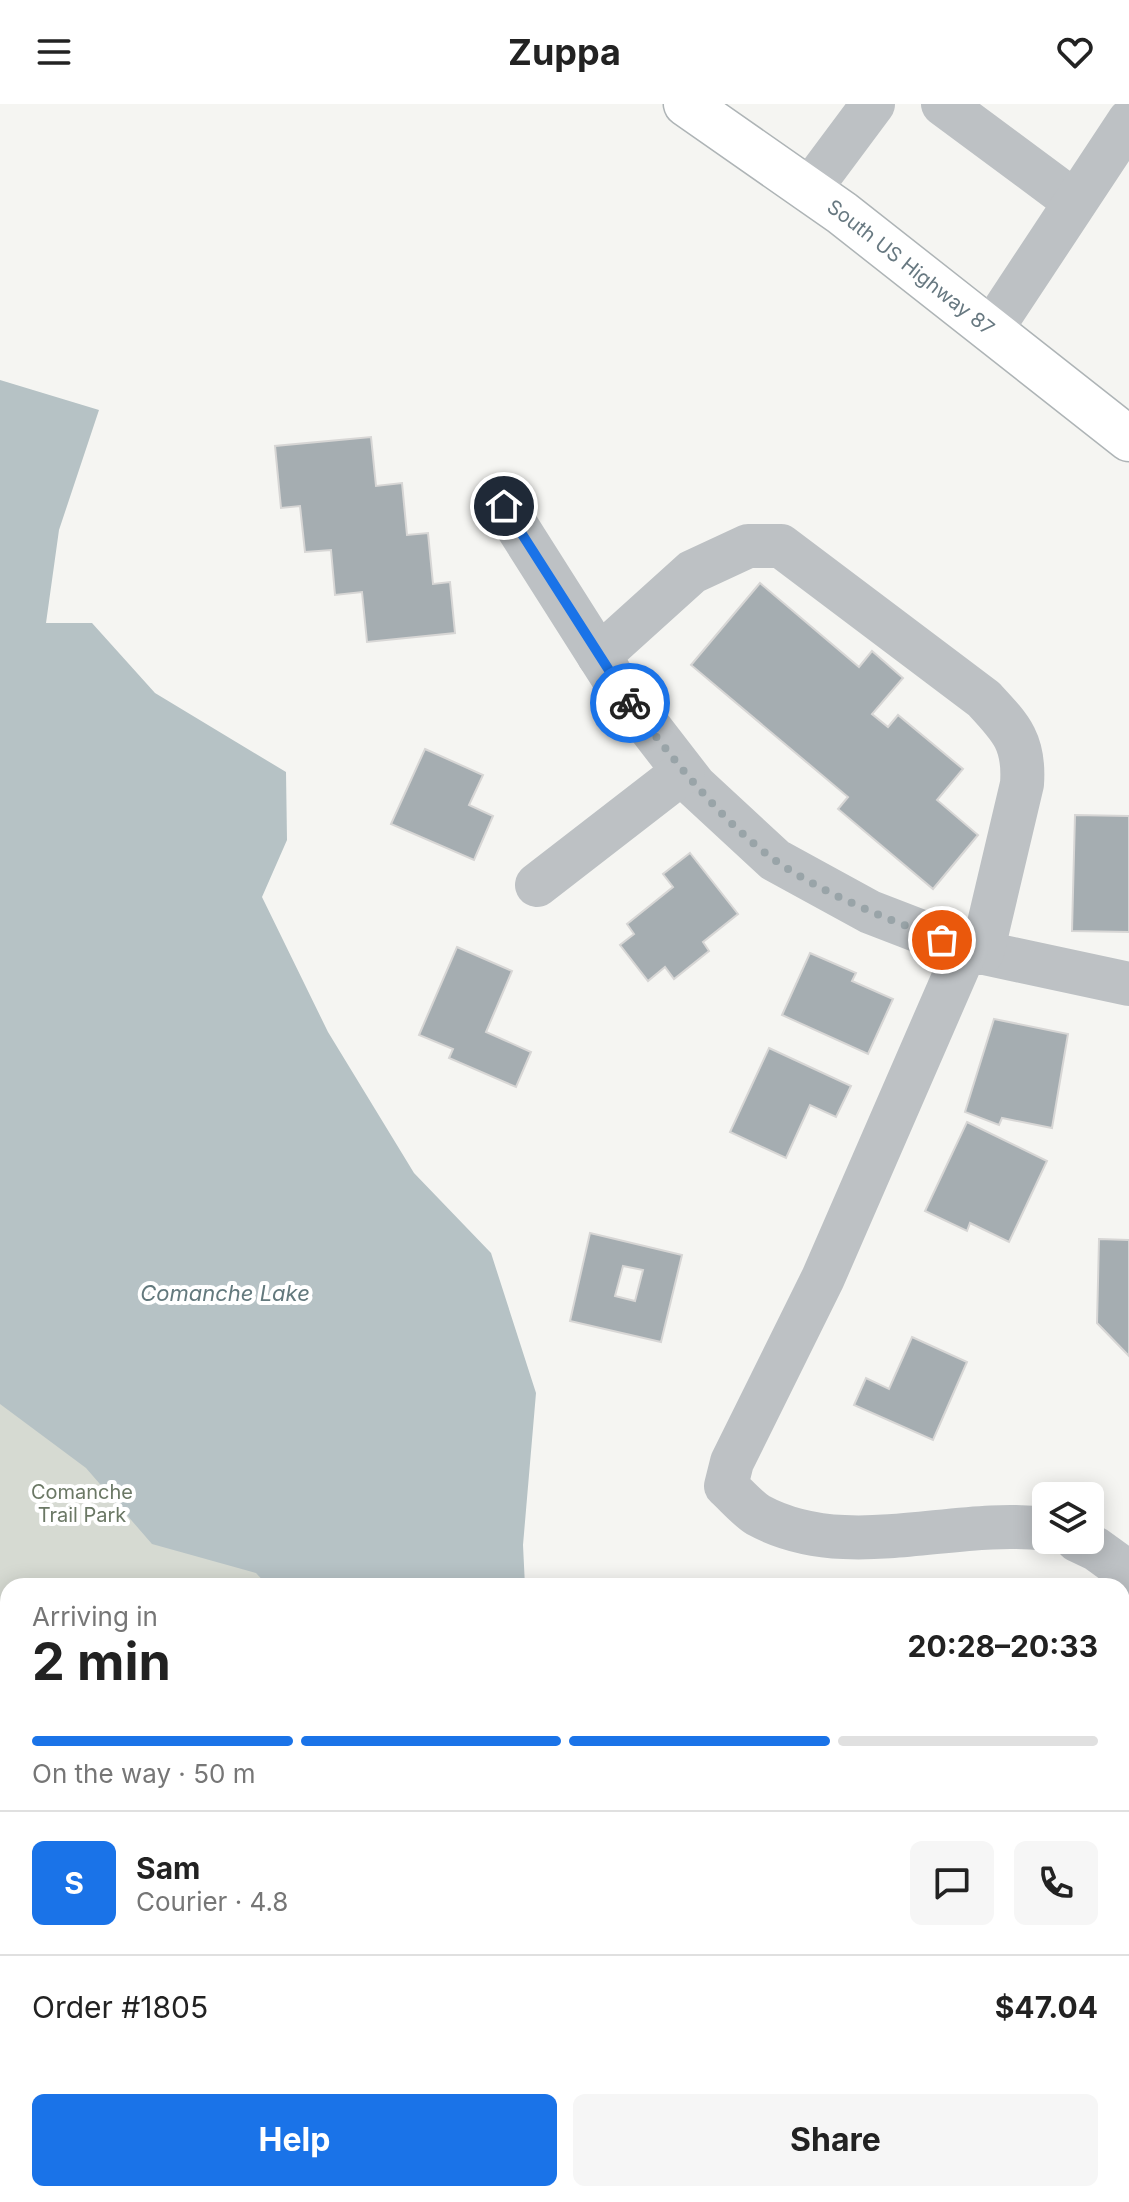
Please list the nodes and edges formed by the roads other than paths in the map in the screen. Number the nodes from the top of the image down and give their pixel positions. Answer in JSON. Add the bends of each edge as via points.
{"nodes":[{"id":1,"x":686,"y":104,"type":"edge"},
{"id":2,"x":873,"y":104,"type":"edge"},
{"id":3,"x":943,"y":104,"type":"edge"},
{"id":4,"x":1129,"y":121,"type":"edge"},
{"id":5,"x":809,"y":190,"type":"junction"},
{"id":6,"x":1079,"y":195,"type":"junction"},
{"id":7,"x":991,"y":330,"type":"junction"},
{"id":8,"x":1129,"y":439,"type":"edge"},
{"id":9,"x":504,"y":506,"type":"dead end"},
{"id":10,"x":599,"y":656,"type":"junction"},
{"id":11,"x":683,"y":772,"type":"junction"},
{"id":12,"x":537,"y":885,"type":"dead end"},
{"id":13,"x":974,"y":951,"type":"junction"},
{"id":14,"x":1129,"y":984,"type":"edge"},
{"id":15,"x":1032,"y":1527,"type":"edge"},
{"id":16,"x":1103,"y":1554,"type":"edge"},
{"id":17,"x":1129,"y":1573,"type":"edge"}],
"edges":[{"from":1,"to":5,"type":"main road","name":"South US Highway 87"},
{"from":2,"to":5,"type":"street"},
{"from":3,"to":6,"type":"street"},
{"from":4,"to":6,"type":"street"},
{"from":5,"to":7,"type":"main road","name":"South US Highway 87"},
{"from":6,"to":7,"type":"street"},
{"from":7,"to":8,"type":"main road","name":"South US Highway 87"},
{"from":9,"to":10,"type":"street"},
{"from":10,"to":11,"type":"street"},
{"from":10,"to":13,"type":"street","via":[[692,572],[748,546],[781,546],[984,699],[1009,725],[1024,755],[1022,784]]},
{"from":11,"to":12,"type":"street"},
{"from":11,"to":13,"type":"street","via":[[775,860],[870,912]]},
{"from":13,"to":14,"type":"street"},
{"from":13,"to":15,"type":"street","via":[[732,1462],[726,1486],[757,1514],[816,1536],[855,1538],[1008,1524]]},
{"from":16,"to":17,"type":"street"}]}
